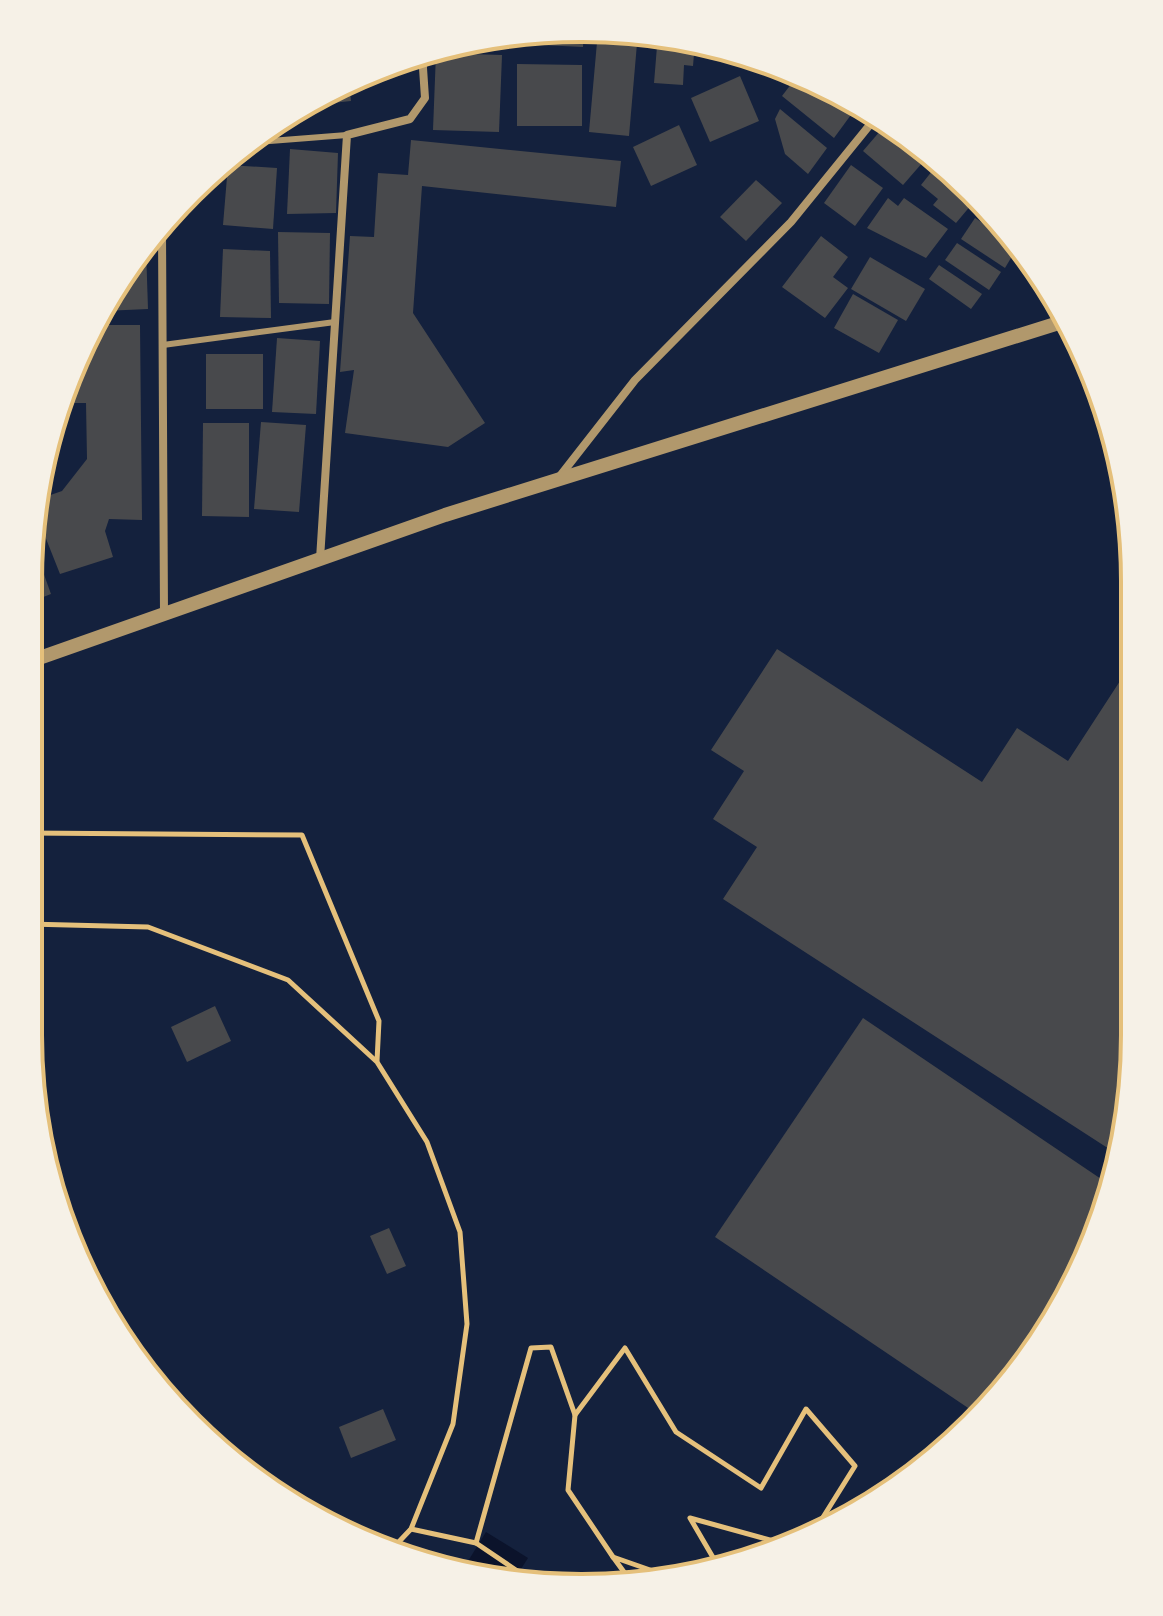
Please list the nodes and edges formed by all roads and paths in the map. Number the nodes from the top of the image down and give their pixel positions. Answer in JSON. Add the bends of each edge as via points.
{"nodes":[{"id":1,"x":423,"y":66,"type":"edge"},
{"id":2,"x":869,"y":126,"type":"edge"},
{"id":3,"x":347,"y":135,"type":"junction"},
{"id":4,"x":270,"y":141,"type":"edge"},
{"id":5,"x":162,"y":242,"type":"edge"},
{"id":6,"x":335,"y":322,"type":"junction"},
{"id":7,"x":1055,"y":324,"type":"edge"},
{"id":8,"x":163,"y":345,"type":"junction"},
{"id":9,"x":557,"y":480,"type":"junction"},
{"id":10,"x":320,"y":560,"type":"junction"},
{"id":11,"x":164,"y":614,"type":"junction"},
{"id":12,"x":42,"y":657,"type":"edge"},
{"id":13,"x":42,"y":833,"type":"edge"},
{"id":14,"x":42,"y":924,"type":"edge"},
{"id":15,"x":377,"y":1062,"type":"junction"},
{"id":16,"x":575,"y":1415,"type":"junction"},
{"id":17,"x":824,"y":1516,"type":"edge"},
{"id":18,"x":411,"y":1529,"type":"junction"},
{"id":19,"x":769,"y":1540,"type":"edge"},
{"id":20,"x":399,"y":1542,"type":"edge"},
{"id":21,"x":476,"y":1543,"type":"junction"},
{"id":22,"x":613,"y":1557,"type":"junction"},
{"id":23,"x":713,"y":1558,"type":"edge"},
{"id":24,"x":515,"y":1569,"type":"edge"},
{"id":25,"x":648,"y":1569,"type":"edge"},
{"id":26,"x":624,"y":1572,"type":"edge"}],
"edges":[{"from":1,"to":3,"type":"street","via":[[425,98],[410,119]]},
{"from":2,"to":9,"type":"street","via":[[791,222],[635,380]]},
{"from":3,"to":4,"type":"lane"},
{"from":3,"to":6,"type":"street"},
{"from":5,"to":8,"type":"street"},
{"from":6,"to":8,"type":"lane"},
{"from":6,"to":10,"type":"street"},
{"from":7,"to":9,"type":"street"},
{"from":8,"to":11,"type":"street"},
{"from":9,"to":10,"type":"street"},
{"from":10,"to":11,"type":"street"},
{"from":11,"to":12,"type":"street"},
{"from":13,"to":15,"type":"path","via":[[302,835],[379,1021]]},
{"from":14,"to":15,"type":"path","via":[[148,927],[288,980]]},
{"from":15,"to":18,"type":"path","via":[[427,1142],[460,1232],[467,1324],[453,1424]]},
{"from":16,"to":17,"type":"path","via":[[625,1348],[676,1432],[761,1488],[806,1409],[855,1466]]},
{"from":16,"to":21,"type":"path","via":[[551,1347],[531,1348]]},
{"from":16,"to":22,"type":"path","via":[[568,1490]]},
{"from":18,"to":20,"type":"path"},
{"from":18,"to":21,"type":"path"},
{"from":19,"to":23,"type":"path","via":[[690,1518]]},
{"from":21,"to":24,"type":"path"},
{"from":22,"to":25,"type":"path"},
{"from":22,"to":26,"type":"path"}]}
